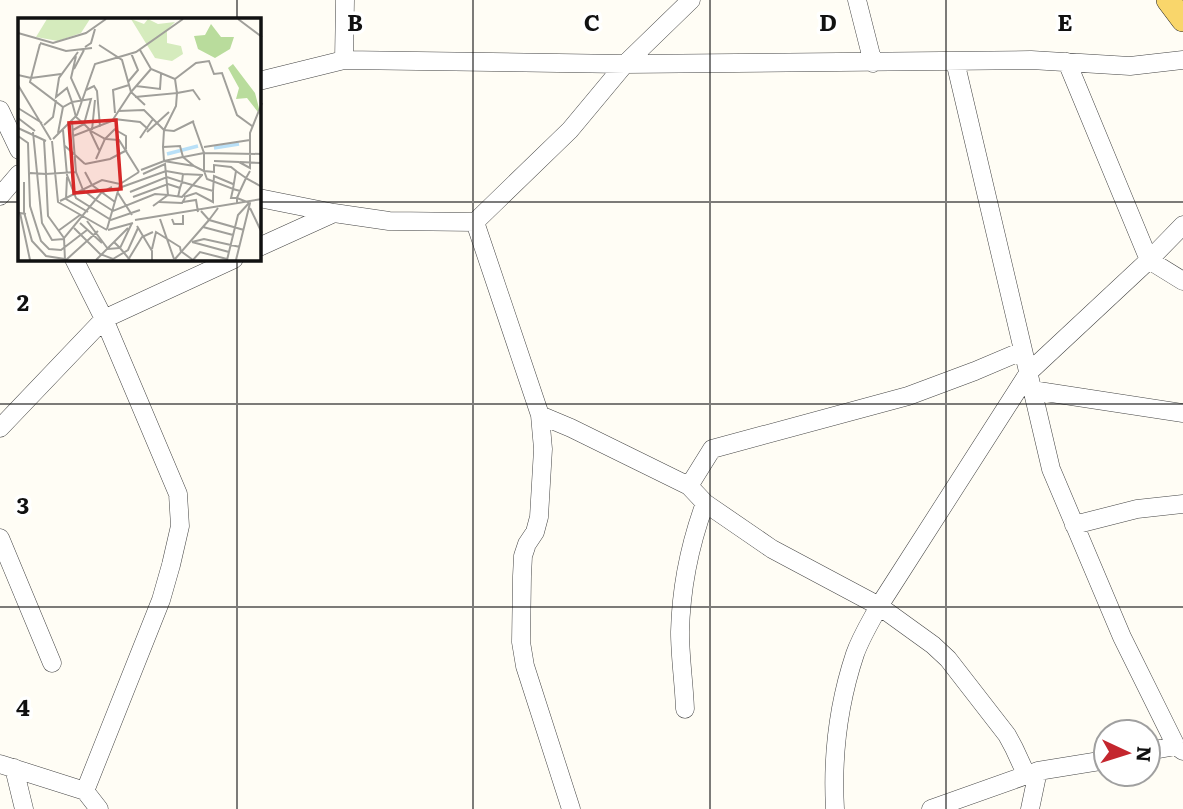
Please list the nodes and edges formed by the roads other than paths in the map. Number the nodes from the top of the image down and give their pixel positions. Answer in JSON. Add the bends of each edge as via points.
{"nodes":[{"id":1,"x":345,"y":0,"type":"edge"},
{"id":2,"x":691,"y":0,"type":"edge"},
{"id":3,"x":857,"y":0,"type":"edge"},
{"id":4,"x":1168,"y":0,"type":"edge"},
{"id":5,"x":1183,"y":20,"type":"edge"},
{"id":6,"x":344,"y":60,"type":"junction"},
{"id":7,"x":1183,"y":60,"type":"edge"},
{"id":8,"x":955,"y":61,"type":"junction"},
{"id":9,"x":1067,"y":62,"type":"junction"},
{"id":10,"x":873,"y":63,"type":"junction"},
{"id":11,"x":625,"y":64,"type":"junction"},
{"id":12,"x":261,"y":81,"type":"edge"},
{"id":13,"x":0,"y":110,"type":"edge"},
{"id":14,"x":18,"y":148,"type":"edge"},
{"id":15,"x":18,"y":175,"type":"edge"},
{"id":16,"x":0,"y":196,"type":"edge"},
{"id":17,"x":261,"y":198,"type":"edge"},
{"id":18,"x":334,"y":213,"type":"junction"},
{"id":19,"x":475,"y":222,"type":"junction"},
{"id":20,"x":1183,"y":225,"type":"edge"},
{"id":21,"x":261,"y":246,"type":"edge"},
{"id":22,"x":1149,"y":260,"type":"junction"},
{"id":23,"x":75,"y":261,"type":"edge"},
{"id":24,"x":230,"y":261,"type":"edge"},
{"id":25,"x":1183,"y":281,"type":"edge"},
{"id":26,"x":104,"y":318,"type":"junction"},
{"id":27,"x":1022,"y":351,"type":"junction"},
{"id":28,"x":1030,"y":381,"type":"junction"},
{"id":29,"x":1183,"y":413,"type":"edge"},
{"id":30,"x":540,"y":415,"type":"junction"},
{"id":31,"x":0,"y":428,"type":"edge"},
{"id":32,"x":689,"y":486,"type":"junction"},
{"id":33,"x":705,"y":503,"type":"junction"},
{"id":34,"x":1183,"y":504,"type":"edge"},
{"id":35,"x":1074,"y":525,"type":"junction"},
{"id":36,"x":0,"y":538,"type":"edge"},
{"id":37,"x":879,"y":606,"type":"junction"},
{"id":38,"x":52,"y":663,"type":"dead end"},
{"id":39,"x":685,"y":709,"type":"dead end"},
{"id":40,"x":1180,"y":748,"type":"edge"},
{"id":41,"x":1162,"y":750,"type":"edge"},
{"id":42,"x":1092,"y":762,"type":"edge"},
{"id":43,"x":7,"y":766,"type":"edge"},
{"id":44,"x":1032,"y":773,"type":"junction"},
{"id":45,"x":85,"y":791,"type":"junction"},
{"id":46,"x":24,"y":809,"type":"edge"},
{"id":47,"x":99,"y":809,"type":"edge"},
{"id":48,"x":571,"y":809,"type":"edge"},
{"id":49,"x":835,"y":809,"type":"edge"},
{"id":50,"x":931,"y":809,"type":"edge"},
{"id":51,"x":1030,"y":809,"type":"edge"}],
"edges":[{"from":1,"to":6,"type":"street"},
{"from":2,"to":11,"type":"street"},
{"from":3,"to":10,"type":"street"},
{"from":4,"to":5,"type":"main road"},
{"from":6,"to":11,"type":"street"},
{"from":6,"to":12,"type":"street"},
{"from":7,"to":9,"type":"street","via":[[1130,66]]},
{"from":8,"to":9,"type":"street"},
{"from":8,"to":10,"type":"street"},
{"from":8,"to":27,"type":"street"},
{"from":9,"to":22,"type":"street"},
{"from":10,"to":11,"type":"street"},
{"from":11,"to":19,"type":"street","via":[[570,130]]},
{"from":13,"to":14,"type":"street"},
{"from":15,"to":16,"type":"street"},
{"from":17,"to":18,"type":"street"},
{"from":18,"to":19,"type":"street","via":[[389,221]]},
{"from":18,"to":21,"type":"street"},
{"from":19,"to":30,"type":"street"},
{"from":20,"to":22,"type":"street"},
{"from":22,"to":25,"type":"street"},
{"from":22,"to":28,"type":"street"},
{"from":23,"to":26,"type":"street"},
{"from":24,"to":26,"type":"street"},
{"from":26,"to":31,"type":"street"},
{"from":26,"to":45,"type":"street","via":[[178,494],[180,526],[161,600]]},
{"from":27,"to":28,"type":"street"},
{"from":27,"to":32,"type":"street","via":[[908,396],[712,449]]},
{"from":28,"to":29,"type":"street"},
{"from":28,"to":35,"type":"street","via":[[1051,469]]},
{"from":28,"to":37,"type":"street"},
{"from":30,"to":32,"type":"street"},
{"from":30,"to":48,"type":"street","via":[[539,517],[523,556],[521,642]]},
{"from":32,"to":33,"type":"street"},
{"from":33,"to":37,"type":"street","via":[[772,549]]},
{"from":33,"to":39,"type":"street","via":[[683,588],[680,633]]},
{"from":34,"to":35,"type":"street","via":[[1137,509]]},
{"from":35,"to":40,"type":"street","via":[[1122,637]]},
{"from":36,"to":38,"type":"street"},
{"from":37,"to":44,"type":"street","via":[[948,659]]},
{"from":37,"to":49,"type":"street","via":[[856,652],[841,702],[833,773]]},
{"from":40,"to":41,"type":"street"},
{"from":42,"to":44,"type":"street"},
{"from":43,"to":45,"type":"street"},
{"from":43,"to":46,"type":"street"},
{"from":44,"to":50,"type":"street"},
{"from":44,"to":51,"type":"street"},
{"from":45,"to":47,"type":"street"}]}
